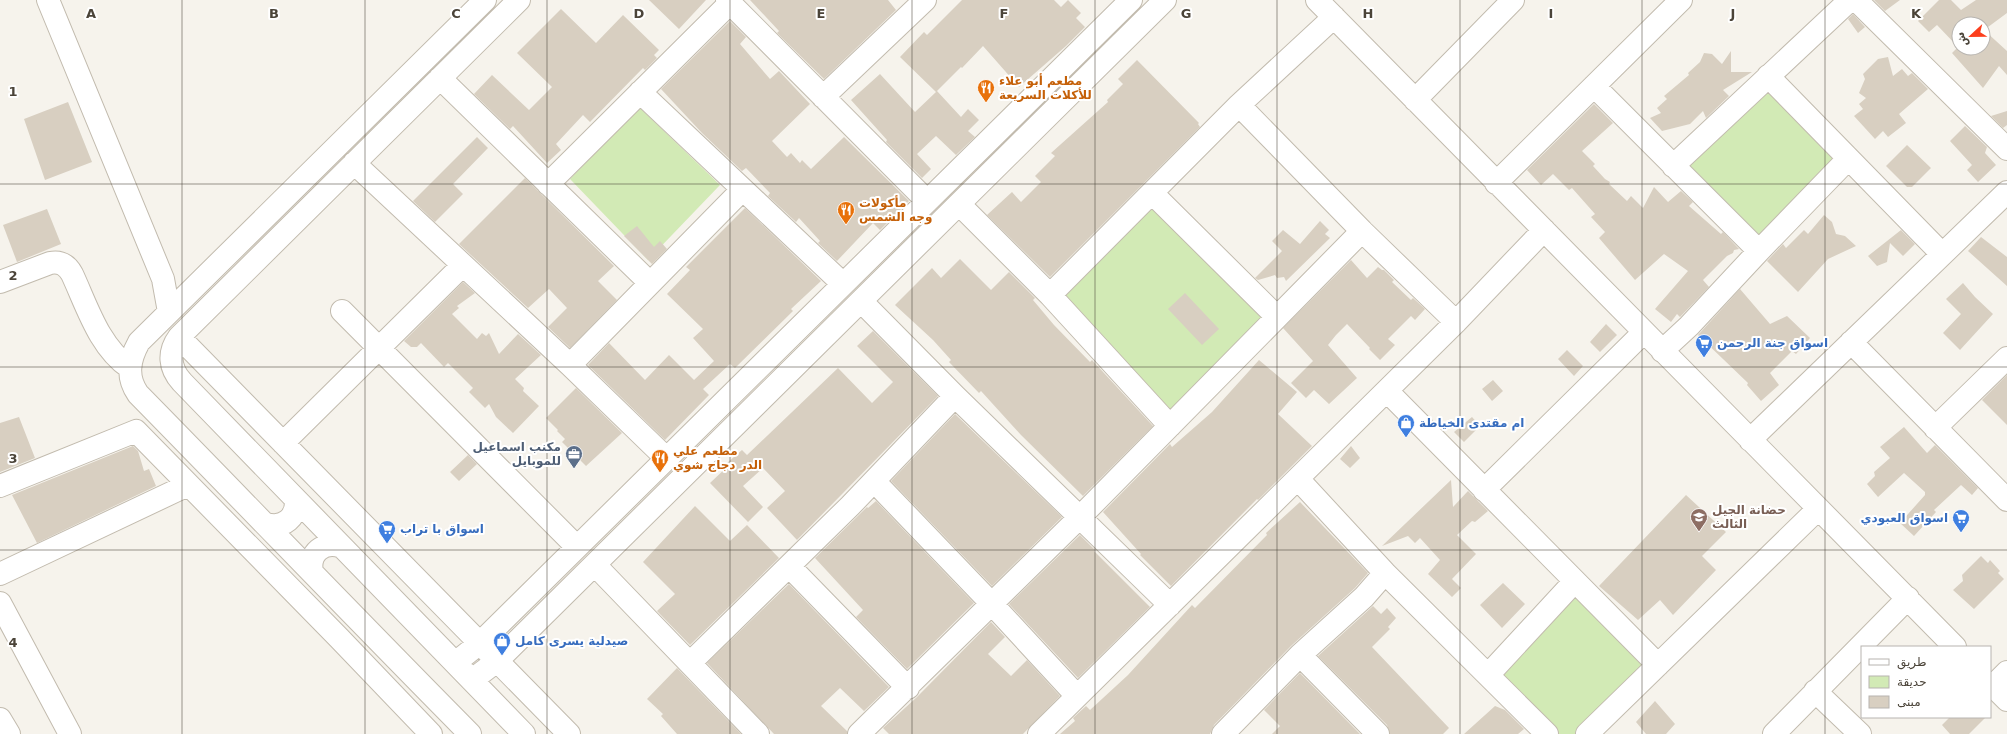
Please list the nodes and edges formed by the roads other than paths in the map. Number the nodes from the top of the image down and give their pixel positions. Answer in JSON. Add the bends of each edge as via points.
{"nodes":[{"id":1,"x":48,"y":0,"type":"edge"},
{"id":2,"x":485,"y":0,"type":"edge"},
{"id":3,"x":519,"y":0,"type":"edge"},
{"id":4,"x":1165,"y":0,"type":"edge"},
{"id":5,"x":1317,"y":0,"type":"edge"},
{"id":6,"x":1681,"y":0,"type":"edge"},
{"id":7,"x":1850,"y":0,"type":"edge"},
{"id":8,"x":1856,"y":0,"type":"edge"},
{"id":9,"x":729,"y":1,"type":"edge"},
{"id":10,"x":1511,"y":1,"type":"edge"},
{"id":11,"x":917,"y":3,"type":"edge"},
{"id":12,"x":1120,"y":4,"type":"edge"},
{"id":13,"x":1334,"y":17,"type":"junction"},
{"id":14,"x":1092,"y":38,"type":"junction"},
{"id":15,"x":1110,"y":53,"type":"junction"},
{"id":16,"x":1062,"y":68,"type":"junction"},
{"id":17,"x":1768,"y":76,"type":"junction"},
{"id":18,"x":440,"y":78,"type":"junction"},
{"id":19,"x":1080,"y":84,"type":"junction"},
{"id":20,"x":1594,"y":86,"type":"junction"},
{"id":21,"x":640,"y":92,"type":"junction"},
{"id":22,"x":823,"y":97,"type":"junction"},
{"id":23,"x":1415,"y":100,"type":"junction"},
{"id":24,"x":1239,"y":105,"type":"junction"},
{"id":25,"x":2007,"y":149,"type":"edge"},
{"id":26,"x":1848,"y":159,"type":"junction"},
{"id":27,"x":354,"y":163,"type":"junction"},
{"id":28,"x":1673,"y":166,"type":"junction"},
{"id":29,"x":1496,"y":183,"type":"junction"},
{"id":30,"x":548,"y":184,"type":"junction"},
{"id":31,"x":742,"y":190,"type":"junction"},
{"id":32,"x":2007,"y":192,"type":"edge"},
{"id":33,"x":1152,"y":193,"type":"junction"},
{"id":34,"x":927,"y":201,"type":"junction"},
{"id":35,"x":958,"y":204,"type":"junction"},
{"id":36,"x":1544,"y":230,"type":"junction"},
{"id":37,"x":1362,"y":231,"type":"junction"},
{"id":38,"x":1759,"y":251,"type":"junction"},
{"id":39,"x":1942,"y":254,"type":"junction"},
{"id":40,"x":463,"y":265,"type":"junction"},
{"id":41,"x":0,"y":282,"type":"edge"},
{"id":42,"x":650,"y":284,"type":"junction"},
{"id":43,"x":843,"y":284,"type":"junction"},
{"id":44,"x":1050,"y":295,"type":"junction"},
{"id":45,"x":860,"y":301,"type":"junction"},
{"id":46,"x":342,"y":311,"type":"dead end"},
{"id":47,"x":169,"y":312,"type":"junction"},
{"id":48,"x":1278,"y":317,"type":"junction"},
{"id":49,"x":1456,"y":322,"type":"junction"},
{"id":50,"x":1644,"y":332,"type":"junction"},
{"id":51,"x":179,"y":337,"type":"junction"},
{"id":52,"x":1851,"y":342,"type":"junction"},
{"id":53,"x":380,"y":349,"type":"junction"},
{"id":54,"x":1662,"y":350,"type":"junction"},
{"id":55,"x":2007,"y":358,"type":"edge"},
{"id":56,"x":570,"y":365,"type":"junction"},
{"id":57,"x":130,"y":368,"type":"junction"},
{"id":58,"x":1387,"y":391,"type":"junction"},
{"id":59,"x":955,"y":396,"type":"junction"},
{"id":60,"x":1170,"y":426,"type":"junction"},
{"id":61,"x":1935,"y":428,"type":"junction"},
{"id":62,"x":1750,"y":440,"type":"junction"},
{"id":63,"x":283,"y":443,"type":"junction"},
{"id":64,"x":667,"y":459,"type":"junction"},
{"id":65,"x":1298,"y":479,"type":"junction"},
{"id":66,"x":874,"y":481,"type":"junction"},
{"id":67,"x":188,"y":485,"type":"junction"},
{"id":68,"x":0,"y":486,"type":"edge"},
{"id":69,"x":1484,"y":490,"type":"junction"},
{"id":70,"x":296,"y":500,"type":"junction"},
{"id":71,"x":2007,"y":500,"type":"edge"},
{"id":72,"x":1818,"y":508,"type":"junction"},
{"id":73,"x":1080,"y":517,"type":"junction"},
{"id":74,"x":266,"y":524,"type":"junction"},
{"id":75,"x":342,"y":547,"type":"junction"},
{"id":76,"x":577,"y":547,"type":"junction"},
{"id":77,"x":400,"y":562,"type":"junction"},
{"id":78,"x":595,"y":565,"type":"junction"},
{"id":79,"x":789,"y":566,"type":"junction"},
{"id":80,"x":312,"y":572,"type":"junction"},
{"id":81,"x":0,"y":574,"type":"edge"},
{"id":82,"x":1385,"y":574,"type":"junction"},
{"id":83,"x":1575,"y":581,"type":"junction"},
{"id":84,"x":377,"y":582,"type":"junction"},
{"id":85,"x":1908,"y":598,"type":"junction"},
{"id":86,"x":0,"y":603,"type":"edge"},
{"id":87,"x":992,"y":604,"type":"junction"},
{"id":88,"x":1170,"y":605,"type":"junction"},
{"id":89,"x":357,"y":620,"type":"junction"},
{"id":90,"x":339,"y":638,"type":"junction"},
{"id":91,"x":480,"y":644,"type":"junction"},
{"id":92,"x":1954,"y":646,"type":"edge"},
{"id":93,"x":1300,"y":655,"type":"junction"},
{"id":94,"x":497,"y":661,"type":"junction"},
{"id":95,"x":455,"y":663,"type":"junction"},
{"id":96,"x":690,"y":663,"type":"junction"},
{"id":97,"x":1658,"y":665,"type":"junction"},
{"id":98,"x":1488,"y":675,"type":"junction"},
{"id":99,"x":472,"y":680,"type":"junction"},
{"id":100,"x":908,"y":688,"type":"junction"},
{"id":101,"x":1816,"y":691,"type":"junction"},
{"id":102,"x":1077,"y":696,"type":"junction"},
{"id":103,"x":0,"y":719,"type":"edge"},
{"id":104,"x":420,"y":731,"type":"edge"},
{"id":105,"x":9,"y":734,"type":"edge"},
{"id":106,"x":70,"y":734,"type":"edge"},
{"id":107,"x":470,"y":734,"type":"edge"},
{"id":108,"x":524,"y":734,"type":"edge"},
{"id":109,"x":569,"y":734,"type":"edge"},
{"id":110,"x":758,"y":734,"type":"edge"},
{"id":111,"x":859,"y":734,"type":"edge"},
{"id":112,"x":1038,"y":734,"type":"edge"},
{"id":113,"x":1223,"y":734,"type":"edge"},
{"id":114,"x":1378,"y":734,"type":"edge"},
{"id":115,"x":1547,"y":734,"type":"edge"},
{"id":116,"x":1587,"y":734,"type":"edge"},
{"id":117,"x":1774,"y":734,"type":"edge"},
{"id":118,"x":1860,"y":734,"type":"edge"}],
"edges":[{"from":1,"to":47,"type":"street","via":[[164,279]]},
{"from":2,"to":47,"type":"street"},
{"from":3,"to":18,"type":"street"},
{"from":4,"to":15,"type":"street"},
{"from":5,"to":13,"type":"street"},
{"from":6,"to":20,"type":"street"},
{"from":7,"to":17,"type":"street"},
{"from":8,"to":25,"type":"street"},
{"from":9,"to":21,"type":"street"},
{"from":9,"to":22,"type":"street"},
{"from":10,"to":23,"type":"street"},
{"from":11,"to":22,"type":"street"},
{"from":12,"to":14,"type":"street"},
{"from":13,"to":23,"type":"street"},
{"from":13,"to":24,"type":"street"},
{"from":14,"to":15,"type":"street","via":[[1099,49]]},
{"from":14,"to":16,"type":"street"},
{"from":15,"to":19,"type":"street"},
{"from":16,"to":19,"type":"street","via":[[1074,72]]},
{"from":16,"to":34,"type":"street"},
{"from":17,"to":26,"type":"street"},
{"from":17,"to":28,"type":"street"},
{"from":18,"to":27,"type":"street"},
{"from":18,"to":30,"type":"street"},
{"from":19,"to":35,"type":"street"},
{"from":20,"to":28,"type":"street"},
{"from":20,"to":29,"type":"street"},
{"from":21,"to":30,"type":"street"},
{"from":21,"to":31,"type":"street"},
{"from":22,"to":34,"type":"street"},
{"from":23,"to":29,"type":"street"},
{"from":24,"to":33,"type":"street"},
{"from":24,"to":37,"type":"street"},
{"from":26,"to":38,"type":"street"},
{"from":26,"to":39,"type":"street"},
{"from":27,"to":40,"type":"street"},
{"from":27,"to":51,"type":"street"},
{"from":28,"to":38,"type":"street"},
{"from":29,"to":36,"type":"street"},
{"from":30,"to":42,"type":"street"},
{"from":31,"to":42,"type":"street"},
{"from":31,"to":43,"type":"street"},
{"from":32,"to":39,"type":"street"},
{"from":33,"to":44,"type":"street"},
{"from":33,"to":48,"type":"street"},
{"from":34,"to":43,"type":"street"},
{"from":35,"to":44,"type":"street"},
{"from":35,"to":45,"type":"street"},
{"from":36,"to":49,"type":"street"},
{"from":36,"to":50,"type":"street"},
{"from":37,"to":48,"type":"street"},
{"from":37,"to":49,"type":"street"},
{"from":38,"to":54,"type":"street","via":[[1689,326]]},
{"from":39,"to":52,"type":"street"},
{"from":40,"to":53,"type":"street"},
{"from":40,"to":56,"type":"street"},
{"from":41,"to":57,"type":"street","via":[[50,263],[65,265],[72,274],[105,343],[116,357]]},
{"from":42,"to":56,"type":"street"},
{"from":43,"to":64,"type":"street"},
{"from":44,"to":60,"type":"street"},
{"from":45,"to":59,"type":"street"},
{"from":45,"to":78,"type":"street"},
{"from":46,"to":53,"type":"street"},
{"from":47,"to":57,"type":"street","via":[[139,342]]},
{"from":48,"to":60,"type":"street"},
{"from":49,"to":58,"type":"street"},
{"from":50,"to":54,"type":"street"},
{"from":50,"to":69,"type":"street"},
{"from":51,"to":63,"type":"street"},
{"from":51,"to":70,"type":"street","via":[[172,351],[172,368],[176,376]]},
{"from":52,"to":61,"type":"street"},
{"from":52,"to":62,"type":"street"},
{"from":53,"to":63,"type":"street"},
{"from":53,"to":76,"type":"street"},
{"from":54,"to":62,"type":"street"},
{"from":55,"to":61,"type":"street"},
{"from":56,"to":64,"type":"street"},
{"from":57,"to":74,"type":"street","via":[[132,385],[138,394]]},
{"from":58,"to":65,"type":"street"},
{"from":58,"to":69,"type":"street"},
{"from":59,"to":66,"type":"street"},
{"from":59,"to":73,"type":"street"},
{"from":60,"to":73,"type":"street"},
{"from":61,"to":71,"type":"street"},
{"from":62,"to":72,"type":"street"},
{"from":63,"to":77,"type":"street"},
{"from":64,"to":76,"type":"street"},
{"from":65,"to":82,"type":"street"},
{"from":65,"to":88,"type":"street"},
{"from":66,"to":79,"type":"street"},
{"from":66,"to":87,"type":"street"},
{"from":67,"to":68,"type":"street","via":[[136,431]]},
{"from":67,"to":81,"type":"street"},
{"from":67,"to":90,"type":"street"},
{"from":69,"to":83,"type":"street"},
{"from":70,"to":74,"type":"street","via":[[295,511],[288,520],[278,525]]},
{"from":70,"to":75,"type":"street"},
{"from":72,"to":85,"type":"street"},
{"from":72,"to":97,"type":"street"},
{"from":73,"to":87,"type":"street"},
{"from":73,"to":88,"type":"street"},
{"from":74,"to":80,"type":"street"},
{"from":75,"to":80,"type":"street","via":[[331,544],[321,547],[311,561]]},
{"from":75,"to":84,"type":"street"},
{"from":76,"to":91,"type":"street"},
{"from":77,"to":84,"type":"street"},
{"from":77,"to":91,"type":"street"},
{"from":78,"to":94,"type":"street"},
{"from":78,"to":96,"type":"street"},
{"from":79,"to":96,"type":"street"},
{"from":79,"to":100,"type":"street"},
{"from":80,"to":89,"type":"street"},
{"from":82,"to":93,"type":"street","via":[[1364,597]]},
{"from":82,"to":98,"type":"street"},
{"from":83,"to":97,"type":"street"},
{"from":83,"to":98,"type":"street"},
{"from":84,"to":95,"type":"street"},
{"from":85,"to":92,"type":"street"},
{"from":85,"to":101,"type":"street"},
{"from":86,"to":106,"type":"street"},
{"from":87,"to":100,"type":"street"},
{"from":87,"to":102,"type":"street"},
{"from":88,"to":102,"type":"street"},
{"from":89,"to":90,"type":"street"},
{"from":89,"to":107,"type":"street"},
{"from":90,"to":104,"type":"street"},
{"from":91,"to":94,"type":"street"},
{"from":91,"to":95,"type":"street"},
{"from":93,"to":113,"type":"street"},
{"from":93,"to":114,"type":"street"},
{"from":94,"to":99,"type":"street"},
{"from":94,"to":109,"type":"street"},
{"from":95,"to":99,"type":"street"},
{"from":96,"to":110,"type":"street"},
{"from":97,"to":116,"type":"street"},
{"from":98,"to":115,"type":"street"},
{"from":99,"to":108,"type":"street"},
{"from":100,"to":111,"type":"street"},
{"from":101,"to":117,"type":"street"},
{"from":101,"to":118,"type":"street"},
{"from":102,"to":112,"type":"street"},
{"from":103,"to":105,"type":"street"}]}
